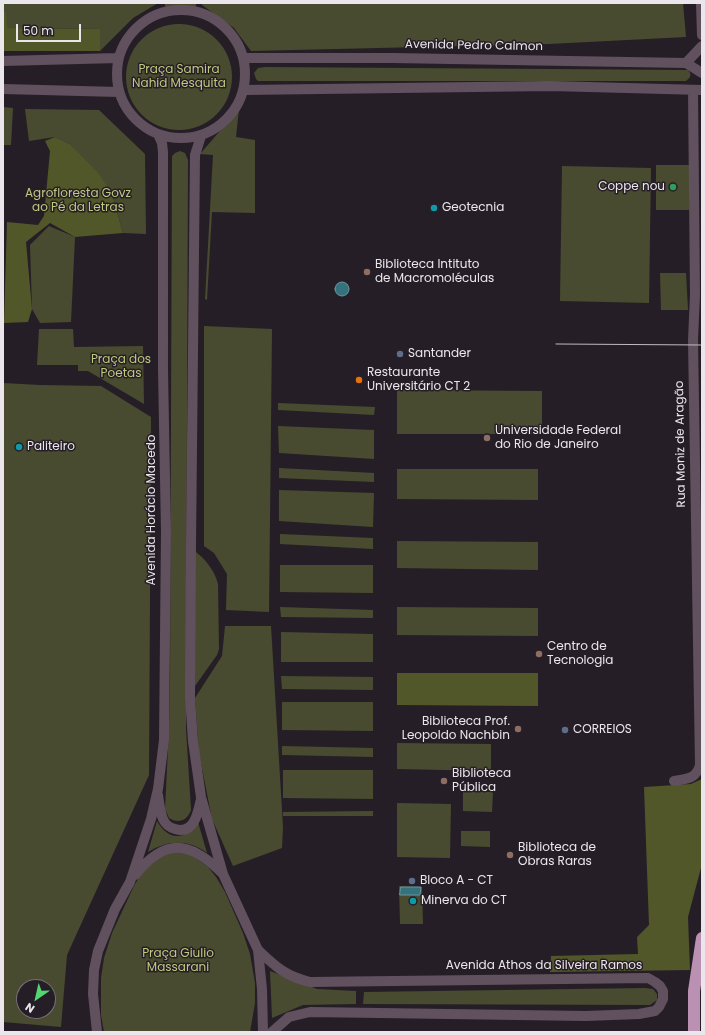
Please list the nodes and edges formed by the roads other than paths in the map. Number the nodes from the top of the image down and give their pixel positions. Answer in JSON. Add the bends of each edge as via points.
{"nodes":[{"id":1,"x":701,"y":3,"type":"edge"},
{"id":2,"x":165,"y":7,"type":"edge"},
{"id":3,"x":196,"y":7,"type":"edge"},
{"id":4,"x":702,"y":35,"type":"edge"},
{"id":5,"x":702,"y":46,"type":"edge"},
{"id":6,"x":118,"y":58,"type":"junction"},
{"id":7,"x":243,"y":58,"type":"junction"},
{"id":8,"x":3,"y":61,"type":"edge"},
{"id":9,"x":686,"y":63,"type":"junction"},
{"id":10,"x":702,"y":73,"type":"edge"},
{"id":11,"x":3,"y":89,"type":"edge"},
{"id":12,"x":244,"y":90,"type":"junction"},
{"id":13,"x":697,"y":90,"type":"edge"},
{"id":14,"x":119,"y":92,"type":"junction"},
{"id":15,"x":158,"y":134,"type":"junction"},
{"id":16,"x":201,"y":136,"type":"junction"},
{"id":17,"x":674,"y":781,"type":"dead end"},
{"id":18,"x":158,"y":789,"type":"junction"},
{"id":19,"x":202,"y":797,"type":"junction"},
{"id":20,"x":223,"y":874,"type":"junction"},
{"id":21,"x":130,"y":882,"type":"junction"},
{"id":22,"x":702,"y":938,"type":"edge"},
{"id":23,"x":258,"y":950,"type":"junction"},
{"id":24,"x":97,"y":1032,"type":"edge"},
{"id":25,"x":262,"y":1032,"type":"edge"},
{"id":26,"x":272,"y":1032,"type":"edge"},
{"id":27,"x":694,"y":1032,"type":"edge"}],
"edges":[{"from":1,"to":4,"type":"street"},
{"from":2,"to":3,"type":"street","via":[[180,10]]},
{"from":2,"to":6,"type":"street","via":[[135,28],[124,42]]},
{"from":3,"to":7,"type":"street","via":[[226,28]]},
{"from":5,"to":9,"type":"street"},
{"from":6,"to":8,"type":"street"},
{"from":6,"to":14,"type":"street","via":[[116,75]]},
{"from":7,"to":9,"type":"street","name":"Avenida Pedro Calmon"},
{"from":7,"to":12,"type":"street"},
{"from":9,"to":10,"type":"street"},
{"from":11,"to":14,"type":"street"},
{"from":12,"to":13,"type":"street","via":[[551,86]]},
{"from":12,"to":16,"type":"street","via":[[228,118]]},
{"from":13,"to":17,"type":"street","name":"Rua Moniz de Aragão","via":[[693,340],[700,765],[694,776]]},
{"from":14,"to":15,"type":"street","via":[[127,110],[136,120]]},
{"from":15,"to":16,"type":"street","via":[[178,138]]},
{"from":15,"to":18,"type":"street","name":"Avenida Horácio Macedo","via":[[163,152],[166,540],[164,740]]},
{"from":16,"to":19,"type":"street","via":[[195,155],[190,697],[193,741]]},
{"from":18,"to":19,"type":"street","via":[[163,819],[173,829],[187,829],[192,825]]},
{"from":18,"to":21,"type":"street","name":"Avenida Horácio Macedo"},
{"from":19,"to":20,"type":"street"},
{"from":20,"to":21,"type":"street","via":[[199,854],[185,848],[172,848],[159,852],[146,862]]},
{"from":20,"to":23,"type":"street"},
{"from":21,"to":24,"type":"street","via":[[98,951],[93,994]]},
{"from":22,"to":27,"type":"highway","via":[[694,991]]},
{"from":23,"to":25,"type":"street","via":[[262,989]]},
{"from":23,"to":26,"type":"street","name":"Avenida Athos da Silveira Ramos","via":[[279,970],[310,982],[648,978],[657,983],[664,996],[655,1011],[639,1014],[586,1016],[310,1012],[289,1017]]}]}
